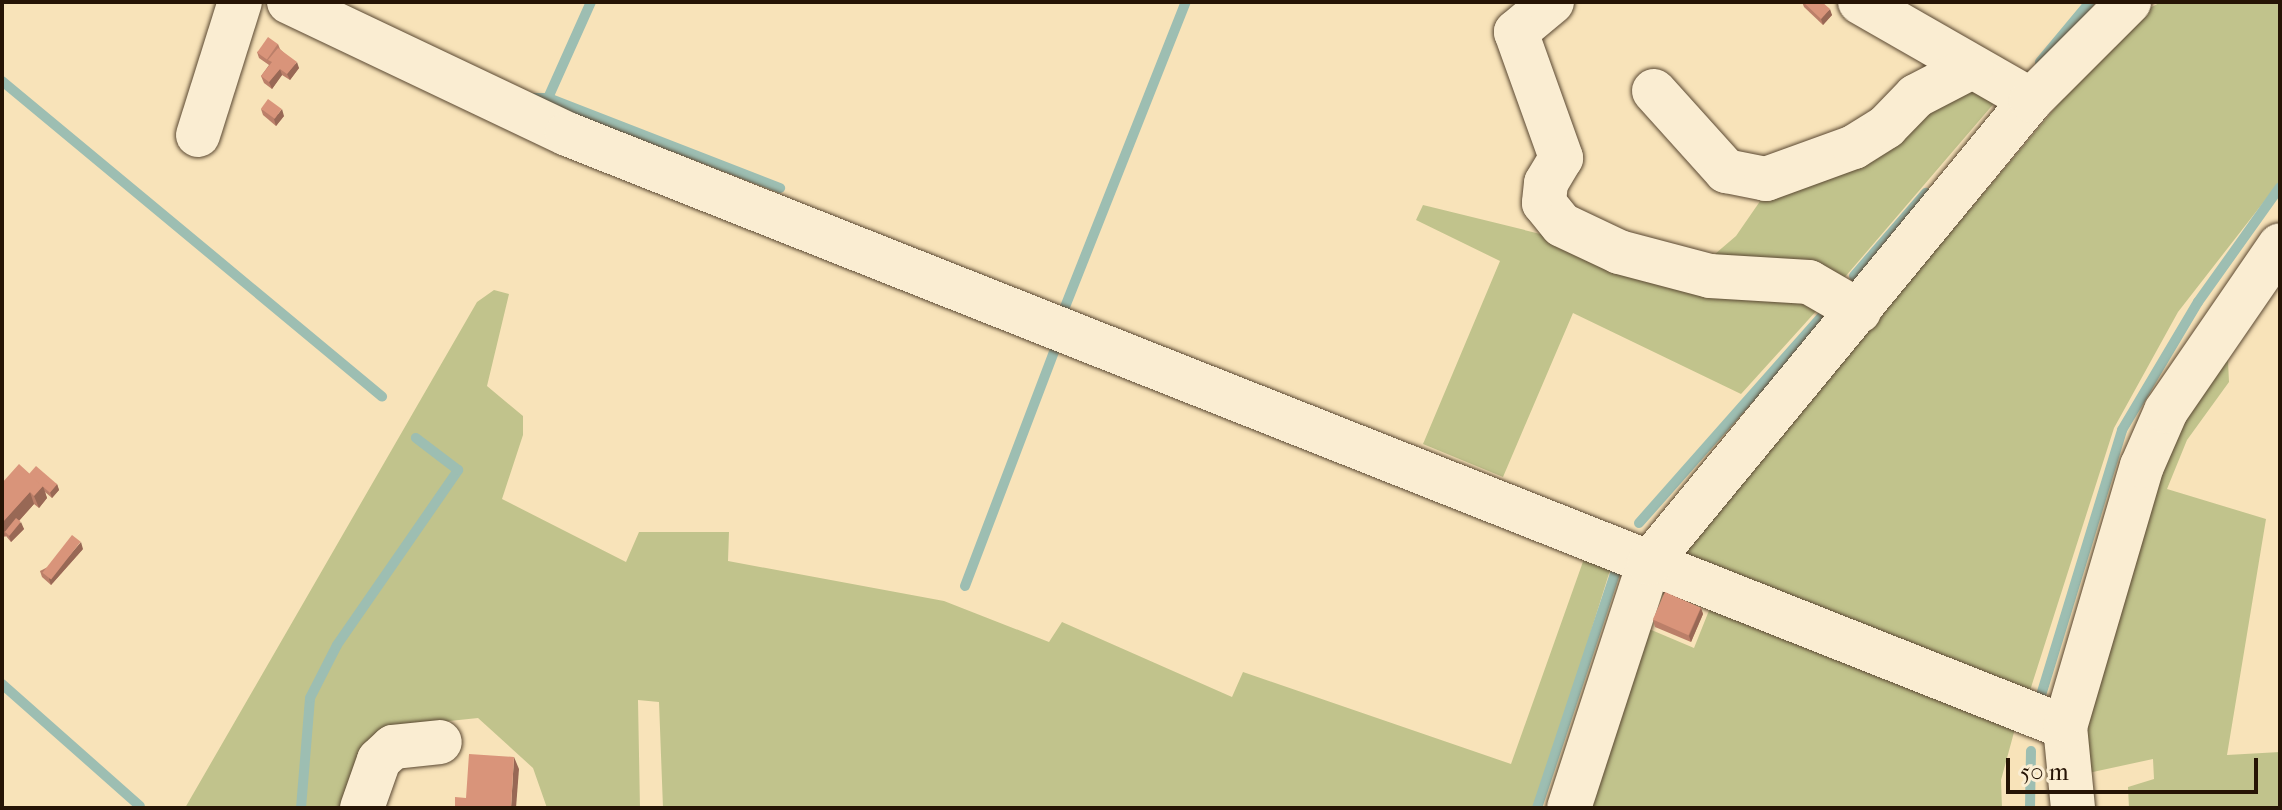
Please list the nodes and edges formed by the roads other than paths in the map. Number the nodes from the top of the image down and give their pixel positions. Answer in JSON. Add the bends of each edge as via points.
{"nodes":[{"id":1,"x":240,"y":2,"type":"edge"},
{"id":2,"x":289,"y":2,"type":"edge"},
{"id":3,"x":1552,"y":2,"type":"edge"},
{"id":4,"x":1860,"y":2,"type":"edge"},
{"id":5,"x":2129,"y":2,"type":"edge"},
{"id":6,"x":1972,"y":67,"type":"junction"},
{"id":7,"x":1654,"y":91,"type":"dead end"},
{"id":8,"x":2031,"y":100,"type":"junction"},
{"id":9,"x":198,"y":135,"type":"dead end"},
{"id":10,"x":2280,"y":245,"type":"edge"},
{"id":11,"x":1859,"y":311,"type":"junction"},
{"id":12,"x":1649,"y":563,"type":"junction"},
{"id":13,"x":2065,"y":727,"type":"junction"},
{"id":14,"x":440,"y":742,"type":"dead end"},
{"id":15,"x":362,"y":808,"type":"edge"},
{"id":16,"x":1569,"y":808,"type":"edge"},
{"id":17,"x":2073,"y":808,"type":"edge"}],
"edges":[{"from":1,"to":9,"type":"street"},
{"from":2,"to":12,"type":"street","via":[[567,134]]},
{"from":3,"to":11,"type":"street","via":[[1516,32],[1561,158],[1546,183],[1544,203],[1562,225],[1619,252],[1710,276],[1809,282]]},
{"from":4,"to":6,"type":"street"},
{"from":5,"to":8,"type":"street"},
{"from":6,"to":7,"type":"street","via":[[1916,96],[1886,127],[1854,147],[1766,179],[1726,171]]},
{"from":6,"to":8,"type":"street"},
{"from":8,"to":11,"type":"street"},
{"from":10,"to":13,"type":"street","via":[[2166,411],[2142,466]]},
{"from":11,"to":12,"type":"street"},
{"from":12,"to":13,"type":"street"},
{"from":12,"to":16,"type":"street"},
{"from":13,"to":17,"type":"street"},
{"from":14,"to":15,"type":"street","via":[[393,747],[379,760]]}]}
